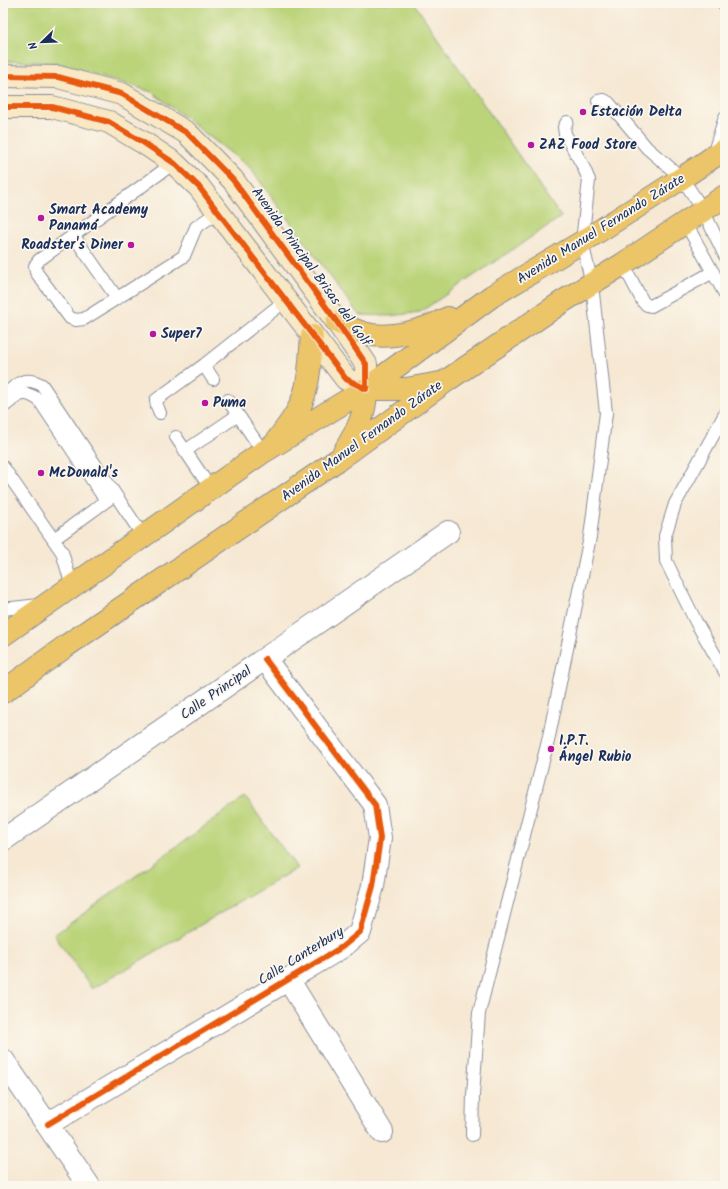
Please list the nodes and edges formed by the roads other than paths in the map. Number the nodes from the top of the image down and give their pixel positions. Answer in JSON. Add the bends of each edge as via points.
{"nodes":[{"id":1,"x":3,"y":76,"type":"edge"},
{"id":2,"x":598,"y":102,"type":"dead end"},
{"id":3,"x":3,"y":106,"type":"edge"},
{"id":4,"x":725,"y":116,"type":"edge"},
{"id":5,"x":567,"y":122,"type":"dead end"},
{"id":6,"x":719,"y":153,"type":"edge"},
{"id":7,"x":174,"y":163,"type":"junction"},
{"id":8,"x":682,"y":178,"type":"junction"},
{"id":9,"x":725,"y":196,"type":"edge"},
{"id":10,"x":218,"y":212,"type":"junction"},
{"id":11,"x":694,"y":216,"type":"junction"},
{"id":12,"x":73,"y":235,"type":"junction"},
{"id":13,"x":582,"y":242,"type":"junction"},
{"id":14,"x":725,"y":256,"type":"edge"},
{"id":15,"x":623,"y":264,"type":"junction"},
{"id":16,"x":713,"y":272,"type":"junction"},
{"id":17,"x":592,"y":284,"type":"junction"},
{"id":18,"x":310,"y":285,"type":"junction"},
{"id":19,"x":725,"y":294,"type":"edge"},
{"id":20,"x":492,"y":296,"type":"junction"},
{"id":21,"x":117,"y":298,"type":"junction"},
{"id":22,"x":285,"y":301,"type":"junction"},
{"id":23,"x":337,"y":322,"type":"junction"},
{"id":24,"x":312,"y":336,"type":"junction"},
{"id":25,"x":204,"y":365,"type":"junction"},
{"id":26,"x":213,"y":379,"type":"dead end"},
{"id":27,"x":446,"y":381,"type":"junction"},
{"id":28,"x":366,"y":389,"type":"junction"},
{"id":29,"x":3,"y":396,"type":"edge"},
{"id":30,"x":228,"y":400,"type":"dead end"},
{"id":31,"x":3,"y":407,"type":"edge"},
{"id":32,"x":160,"y":413,"type":"dead end"},
{"id":33,"x":725,"y":414,"type":"edge"},
{"id":34,"x":238,"y":415,"type":"junction"},
{"id":35,"x":176,"y":437,"type":"dead end"},
{"id":36,"x":185,"y":450,"type":"junction"},
{"id":37,"x":268,"y":450,"type":"junction"},
{"id":38,"x":339,"y":459,"type":"junction"},
{"id":39,"x":3,"y":467,"type":"edge"},
{"id":40,"x":211,"y":489,"type":"junction"},
{"id":41,"x":110,"y":498,"type":"junction"},
{"id":42,"x":448,"y":532,"type":"dead end"},
{"id":43,"x":143,"y":536,"type":"junction"},
{"id":44,"x":54,"y":539,"type":"junction"},
{"id":45,"x":72,"y":586,"type":"junction"},
{"id":46,"x":46,"y":604,"type":"junction"},
{"id":47,"x":3,"y":609,"type":"edge"},
{"id":48,"x":3,"y":634,"type":"edge"},
{"id":49,"x":265,"y":659,"type":"junction"},
{"id":50,"x":725,"y":672,"type":"edge"},
{"id":51,"x":3,"y":692,"type":"edge"},
{"id":52,"x":3,"y":840,"type":"edge"},
{"id":53,"x":288,"y":980,"type":"junction"},
{"id":54,"x":5,"y":1067,"type":"edge"},
{"id":55,"x":48,"y":1124,"type":"junction"},
{"id":56,"x":382,"y":1132,"type":"dead end"},
{"id":57,"x":472,"y":1135,"type":"dead end"},
{"id":58,"x":89,"y":1186,"type":"edge"}],
"edges":[{"from":1,"to":18,"type":"street","name":"Avenida Principal Brisas del Golf","via":[[58,77],[122,94],[187,133],[233,180]]},
{"from":2,"to":8,"type":"lane","via":[[604,100],[609,103],[648,148]]},
{"from":3,"to":7,"type":"street","via":[[52,107],[109,122]]},
{"from":4,"to":6,"type":"lane"},
{"from":5,"to":13,"type":"lane","via":[[564,127],[565,134],[589,180]]},
{"from":6,"to":8,"type":"main road","name":"Avenida Manuel Fernando Zárate"},
{"from":7,"to":10,"type":"street","via":[[199,187]]},
{"from":7,"to":12,"type":"lane"},
{"from":8,"to":11,"type":"lane"},
{"from":8,"to":13,"type":"main road","name":"Avenida Manuel Fernando Zárate"},
{"from":9,"to":11,"type":"main road","name":"Avenida Manuel Fernando Zárate"},
{"from":10,"to":21,"type":"lane","via":[[196,226],[184,256]]},
{"from":10,"to":22,"type":"street"},
{"from":11,"to":14,"type":"lane"},
{"from":11,"to":15,"type":"main road","name":"Avenida Manuel Fernando Zárate"},
{"from":11,"to":16,"type":"lane"},
{"from":12,"to":21,"type":"lane"},
{"from":12,"to":21,"type":"lane","via":[[39,260],[35,266],[36,272],[70,318],[76,320],[84,318]]},
{"from":13,"to":17,"type":"lane"},
{"from":13,"to":20,"type":"main road","name":"Avenida Manuel Fernando Zárate"},
{"from":15,"to":16,"type":"lane","via":[[643,302],[651,306]]},
{"from":15,"to":17,"type":"main road","name":"Avenida Manuel Fernando Zárate"},
{"from":16,"to":19,"type":"lane"},
{"from":17,"to":27,"type":"main road","name":"Avenida Manuel Fernando Zárate"},
{"from":17,"to":57,"type":"lane","via":[[606,413],[591,529],[548,741],[479,1013]]},
{"from":18,"to":22,"type":"street"},
{"from":18,"to":23,"type":"street","name":"Avenida Principal Brisas del Golf"},
{"from":20,"to":23,"type":"main road","via":[[445,320],[403,334],[364,333]]},
{"from":20,"to":28,"type":"main road","name":"Avenida Manuel Fernando Zárate"},
{"from":22,"to":24,"type":"street"},
{"from":22,"to":25,"type":"lane"},
{"from":23,"to":28,"type":"street","name":"Avenida Principal Brisas del Golf","via":[[366,364]]},
{"from":24,"to":28,"type":"street","via":[[346,379]]},
{"from":24,"to":37,"type":"main road","via":[[308,382],[302,402],[291,422]]},
{"from":25,"to":26,"type":"lane"},
{"from":25,"to":32,"type":"lane","via":[[156,400]]},
{"from":27,"to":28,"type":"main road","via":[[406,389]]},
{"from":27,"to":38,"type":"main road","name":"Avenida Manuel Fernando Zárate"},
{"from":28,"to":37,"type":"main road","name":"Avenida Manuel Fernando Zárate"},
{"from":28,"to":38,"type":"main road","via":[[366,403],[356,434]]},
{"from":29,"to":41,"type":"lane","via":[[21,382],[32,380],[42,384]]},
{"from":30,"to":34,"type":"lane"},
{"from":31,"to":41,"type":"lane","via":[[21,394],[31,394],[39,400]]},
{"from":33,"to":50,"type":"lane","via":[[675,504],[665,536],[666,561],[696,622]]},
{"from":34,"to":36,"type":"lane"},
{"from":34,"to":37,"type":"lane"},
{"from":35,"to":36,"type":"lane"},
{"from":36,"to":40,"type":"lane"},
{"from":37,"to":40,"type":"main road","name":"Avenida Manuel Fernando Zárate"},
{"from":38,"to":51,"type":"main road","name":"Avenida Manuel Fernando Zárate"},
{"from":39,"to":44,"type":"lane"},
{"from":40,"to":43,"type":"main road","name":"Avenida Manuel Fernando Zárate"},
{"from":41,"to":43,"type":"lane"},
{"from":41,"to":44,"type":"lane"},
{"from":42,"to":49,"type":"street","name":"Calle Principal"},
{"from":43,"to":45,"type":"main road","name":"Avenida Manuel Fernando Zárate"},
{"from":44,"to":45,"type":"lane","via":[[62,552]]},
{"from":45,"to":46,"type":"main road","name":"Avenida Manuel Fernando Zárate"},
{"from":46,"to":47,"type":"lane"},
{"from":46,"to":48,"type":"main road","name":"Avenida Manuel Fernando Zárate"},
{"from":49,"to":52,"type":"street","name":"Calle Principal"},
{"from":49,"to":53,"type":"street","name":"Calle Canterbury","via":[[375,805],[380,838],[373,886],[360,932],[342,947]]},
{"from":53,"to":55,"type":"street","name":"Calle Canterbury"},
{"from":53,"to":56,"type":"street"},
{"from":54,"to":55,"type":"street"},
{"from":55,"to":58,"type":"street"}]}
